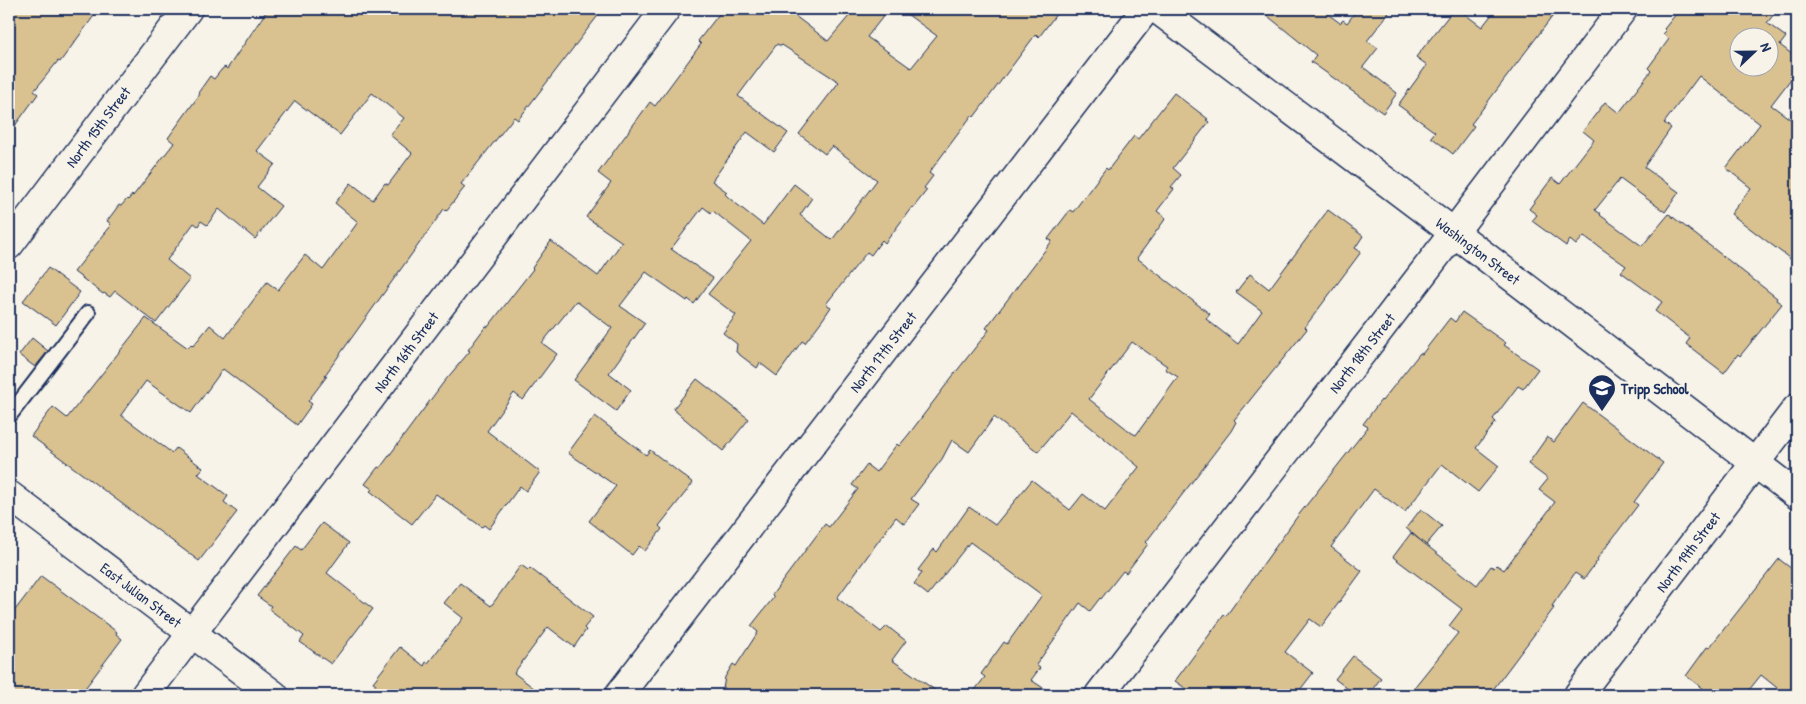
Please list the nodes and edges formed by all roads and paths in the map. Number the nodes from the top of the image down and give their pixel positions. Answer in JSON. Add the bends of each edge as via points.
{"nodes":[{"id":1,"x":188,"y":9,"type":"edge"},
{"id":2,"x":666,"y":9,"type":"edge"},
{"id":3,"x":1146,"y":9,"type":"edge"},
{"id":4,"x":1157,"y":9,"type":"edge"},
{"id":5,"x":1623,"y":9,"type":"edge"},
{"id":6,"x":1454,"y":232,"type":"junction"},
{"id":7,"x":9,"y":245,"type":"edge"},
{"id":8,"x":88,"y":313,"type":"dead end"},
{"id":9,"x":1797,"y":408,"type":"edge"},
{"id":10,"x":9,"y":416,"type":"edge"},
{"id":11,"x":1755,"y":463,"type":"junction"},
{"id":12,"x":9,"y":495,"type":"edge"},
{"id":13,"x":1797,"y":495,"type":"edge"},
{"id":14,"x":192,"y":634,"type":"junction"},
{"id":15,"x":145,"y":695,"type":"edge"},
{"id":16,"x":274,"y":695,"type":"edge"},
{"id":17,"x":619,"y":695,"type":"edge"},
{"id":18,"x":1099,"y":695,"type":"edge"},
{"id":19,"x":1578,"y":695,"type":"edge"}],
"edges":[{"from":1,"to":7,"type":"street","name":"North 15th Street"},
{"from":2,"to":14,"type":"street","name":"North 16th Street"},
{"from":3,"to":17,"type":"street","name":"North 17th Street"},
{"from":4,"to":6,"type":"street","name":"Washington Street"},
{"from":5,"to":6,"type":"street","name":"North 18th Street"},
{"from":6,"to":11,"type":"street","name":"Washington Street"},
{"from":6,"to":18,"type":"street","name":"North 18th Street"},
{"from":8,"to":10,"type":"lane"},
{"from":9,"to":11,"type":"street","name":"North 19th Street"},
{"from":11,"to":13,"type":"street","name":"Washington Street"},
{"from":11,"to":19,"type":"street","name":"North 19th Street"},
{"from":12,"to":14,"type":"street","name":"East Julian Street"},
{"from":14,"to":15,"type":"street","name":"North 16th Street"},
{"from":14,"to":16,"type":"street","name":"East Julian Street"}]}
